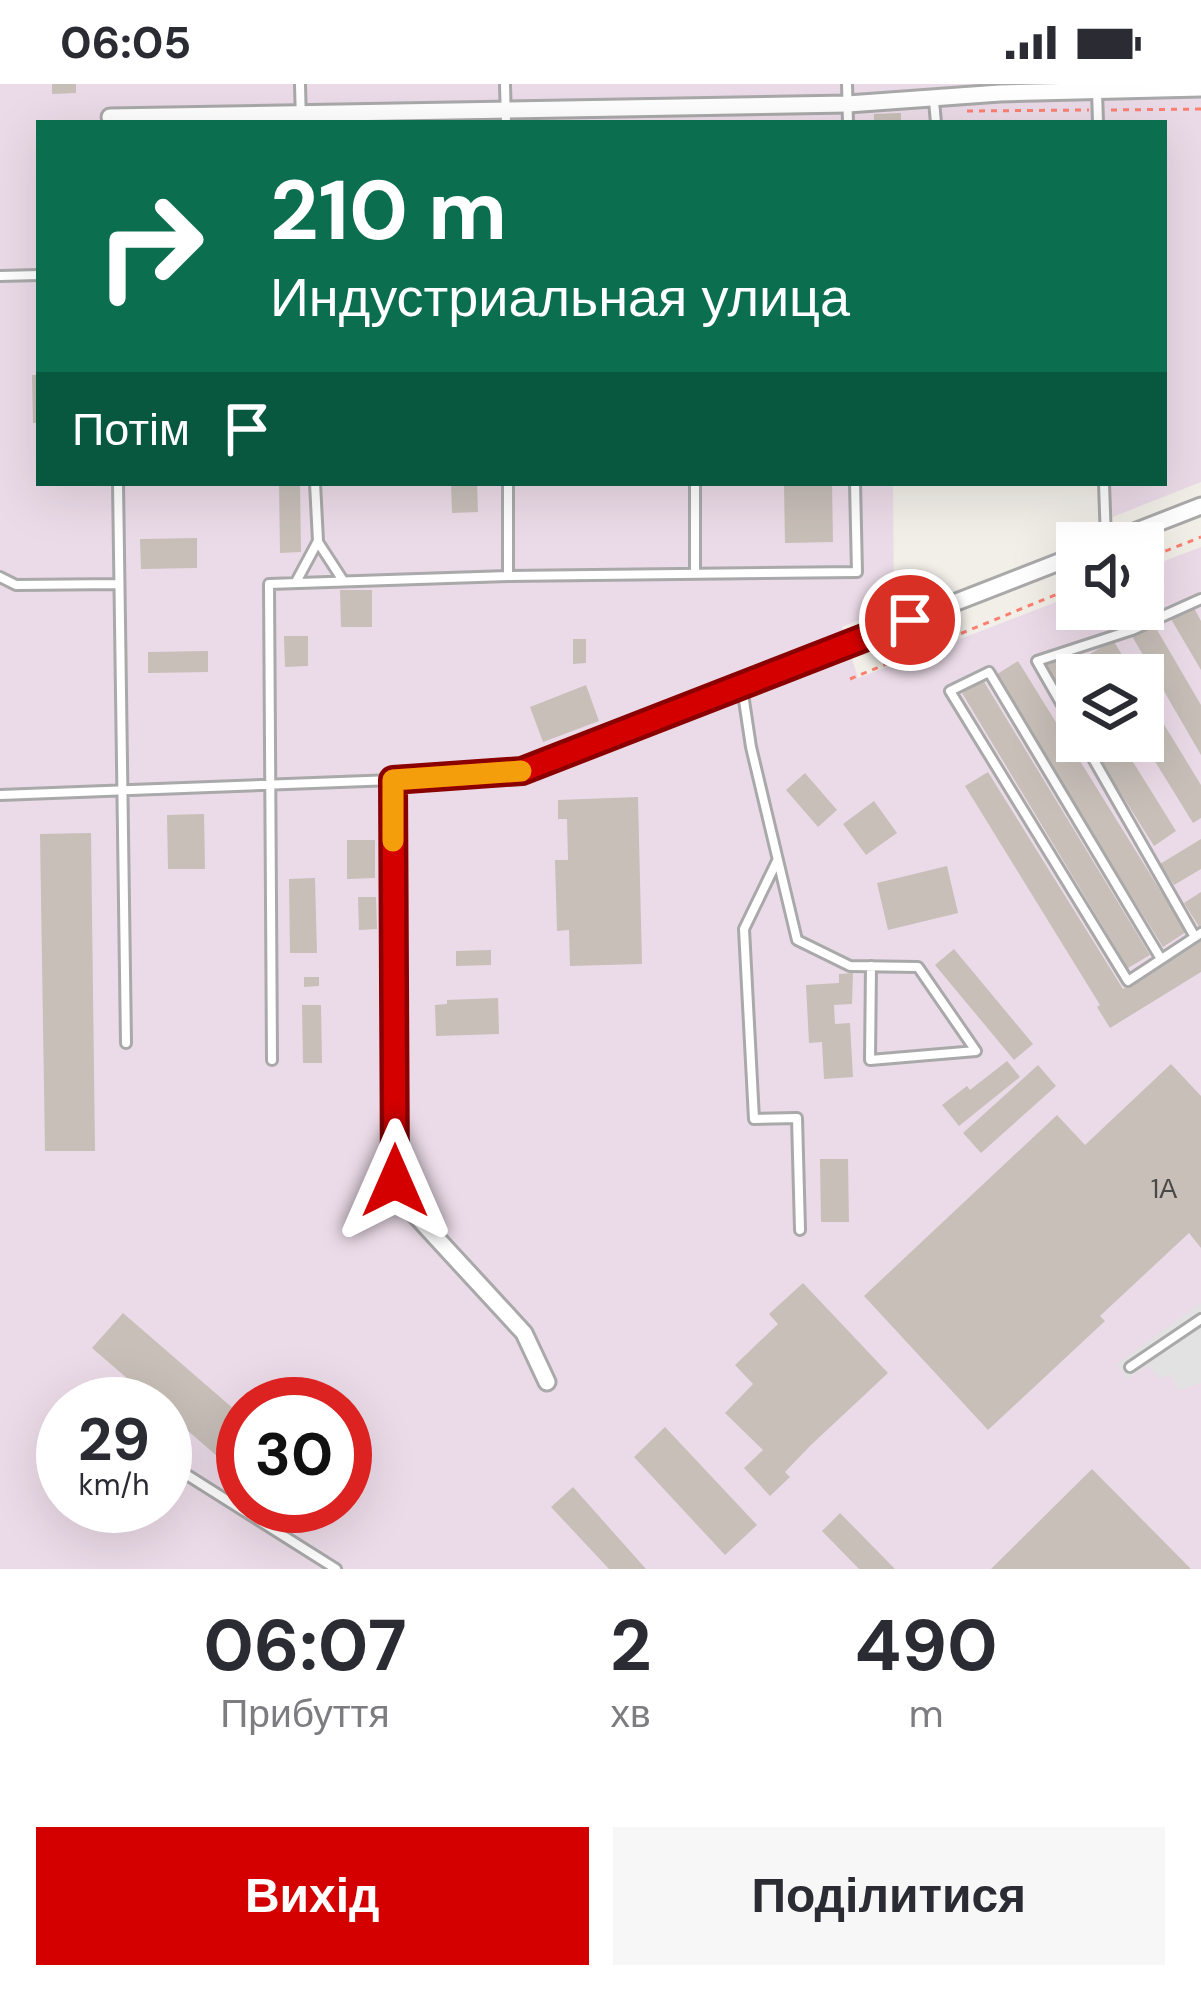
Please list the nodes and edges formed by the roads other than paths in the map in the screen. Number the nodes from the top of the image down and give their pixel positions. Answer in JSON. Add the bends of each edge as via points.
{"nodes":[{"id":1,"x":301,"y":84,"type":"edge"},
{"id":2,"x":506,"y":84,"type":"edge"},
{"id":3,"x":848,"y":84,"type":"edge"},
{"id":4,"x":1000,"y":88,"type":"edge"},
{"id":5,"x":1201,"y":88,"type":"edge"},
{"id":6,"x":1096,"y":89,"type":"junction"},
{"id":7,"x":848,"y":104,"type":"junction"},
{"id":8,"x":934,"y":105,"type":"junction"},
{"id":9,"x":692,"y":115,"type":"edge"},
{"id":10,"x":301,"y":117,"type":"edge"},
{"id":11,"x":506,"y":117,"type":"edge"},
{"id":12,"x":111,"y":120,"type":"edge"},
{"id":13,"x":848,"y":120,"type":"edge"},
{"id":14,"x":935,"y":120,"type":"edge"},
{"id":15,"x":1098,"y":120,"type":"edge"},
{"id":16,"x":36,"y":275,"type":"edge"},
{"id":17,"x":0,"y":276,"type":"edge"},
{"id":18,"x":118,"y":486,"type":"edge"},
{"id":19,"x":315,"y":486,"type":"edge"},
{"id":20,"x":508,"y":486,"type":"edge"},
{"id":21,"x":695,"y":486,"type":"edge"},
{"id":22,"x":855,"y":486,"type":"edge"},
{"id":23,"x":1104,"y":486,"type":"edge"},
{"id":24,"x":1201,"y":506,"type":"edge"},
{"id":25,"x":1105,"y":522,"type":"edge"},
{"id":26,"x":1160,"y":522,"type":"edge"},
{"id":27,"x":318,"y":542,"type":"junction"},
{"id":28,"x":1056,"y":562,"type":"edge"},
{"id":29,"x":694,"y":573,"type":"junction"},
{"id":30,"x":508,"y":576,"type":"junction"},
{"id":31,"x":0,"y":577,"type":"edge"},
{"id":32,"x":343,"y":581,"type":"junction"},
{"id":33,"x":119,"y":584,"type":"junction"},
{"id":34,"x":295,"y":584,"type":"junction"},
{"id":35,"x":1201,"y":599,"type":"edge"},
{"id":36,"x":1164,"y":616,"type":"edge"},
{"id":37,"x":1132,"y":630,"type":"edge"},
{"id":38,"x":1058,"y":654,"type":"edge"},
{"id":39,"x":1056,"y":655,"type":"edge"},
{"id":40,"x":742,"y":686,"type":"junction"},
{"id":41,"x":1056,"y":694,"type":"edge"},
{"id":42,"x":1095,"y":762,"type":"edge"},
{"id":43,"x":393,"y":780,"type":"junction"},
{"id":44,"x":271,"y":785,"type":"junction"},
{"id":45,"x":121,"y":790,"type":"junction"},
{"id":46,"x":0,"y":795,"type":"edge"},
{"id":47,"x":778,"y":860,"type":"junction"},
{"id":48,"x":1198,"y":935,"type":"edge"},
{"id":49,"x":1161,"y":959,"type":"junction"},
{"id":50,"x":871,"y":966,"type":"junction"},
{"id":51,"x":126,"y":1043,"type":"dead end"},
{"id":52,"x":272,"y":1060,"type":"dead end"},
{"id":53,"x":800,"y":1230,"type":"dead end"},
{"id":54,"x":1201,"y":1318,"type":"edge"},
{"id":55,"x":1130,"y":1367,"type":"dead end"},
{"id":56,"x":547,"y":1382,"type":"dead end"},
{"id":57,"x":192,"y":1478,"type":"edge"},
{"id":58,"x":336,"y":1569,"type":"edge"}],
"edges":[{"from":1,"to":10,"type":"lane"},
{"from":2,"to":11,"type":"lane"},
{"from":3,"to":7,"type":"lane"},
{"from":4,"to":6,"type":"street"},
{"from":4,"to":8,"type":"street"},
{"from":5,"to":6,"type":"street"},
{"from":6,"to":15,"type":"lane"},
{"from":7,"to":8,"type":"street"},
{"from":7,"to":9,"type":"street"},
{"from":7,"to":13,"type":"lane"},
{"from":8,"to":14,"type":"lane"},
{"from":9,"to":11,"type":"street"},
{"from":10,"to":11,"type":"street"},
{"from":10,"to":12,"type":"street"},
{"from":16,"to":17,"type":"lane"},
{"from":18,"to":33,"type":"lane"},
{"from":19,"to":27,"type":"lane"},
{"from":20,"to":30,"type":"lane"},
{"from":21,"to":29,"type":"lane"},
{"from":22,"to":29,"type":"lane","via":[[857,572]]},
{"from":23,"to":25,"type":"lane"},
{"from":24,"to":26,"type":"street"},
{"from":27,"to":32,"type":"lane"},
{"from":27,"to":34,"type":"lane"},
{"from":28,"to":40,"type":"street"},
{"from":29,"to":30,"type":"lane"},
{"from":30,"to":32,"type":"lane"},
{"from":31,"to":33,"type":"lane","via":[[16,585]]},
{"from":32,"to":34,"type":"lane"},
{"from":33,"to":45,"type":"lane"},
{"from":34,"to":44,"type":"lane","via":[[269,584]]},
{"from":35,"to":36,"type":"lane"},
{"from":37,"to":38,"type":"lane"},
{"from":39,"to":41,"type":"lane","via":[[1037,661]]},
{"from":40,"to":43,"type":"street","via":[[522,771]]},
{"from":40,"to":47,"type":"lane"},
{"from":42,"to":48,"type":"lane"},
{"from":43,"to":44,"type":"lane"},
{"from":43,"to":56,"type":"street","via":[[395,1181],[408,1207],[524,1333]]},
{"from":44,"to":45,"type":"lane"},
{"from":44,"to":52,"type":"lane"},
{"from":45,"to":46,"type":"lane"},
{"from":45,"to":51,"type":"lane"},
{"from":47,"to":50,"type":"lane","via":[[797,940],[850,966]]},
{"from":47,"to":53,"type":"lane","via":[[744,929],[754,1119],[797,1118]]},
{"from":48,"to":49,"type":"lane"},
{"from":49,"to":49,"type":"lane","via":[[1127,981],[950,691],[989,672]]},
{"from":50,"to":50,"type":"lane","via":[[918,967],[976,1051],[870,1060]]},
{"from":54,"to":55,"type":"lane"},
{"from":57,"to":58,"type":"lane"}]}
